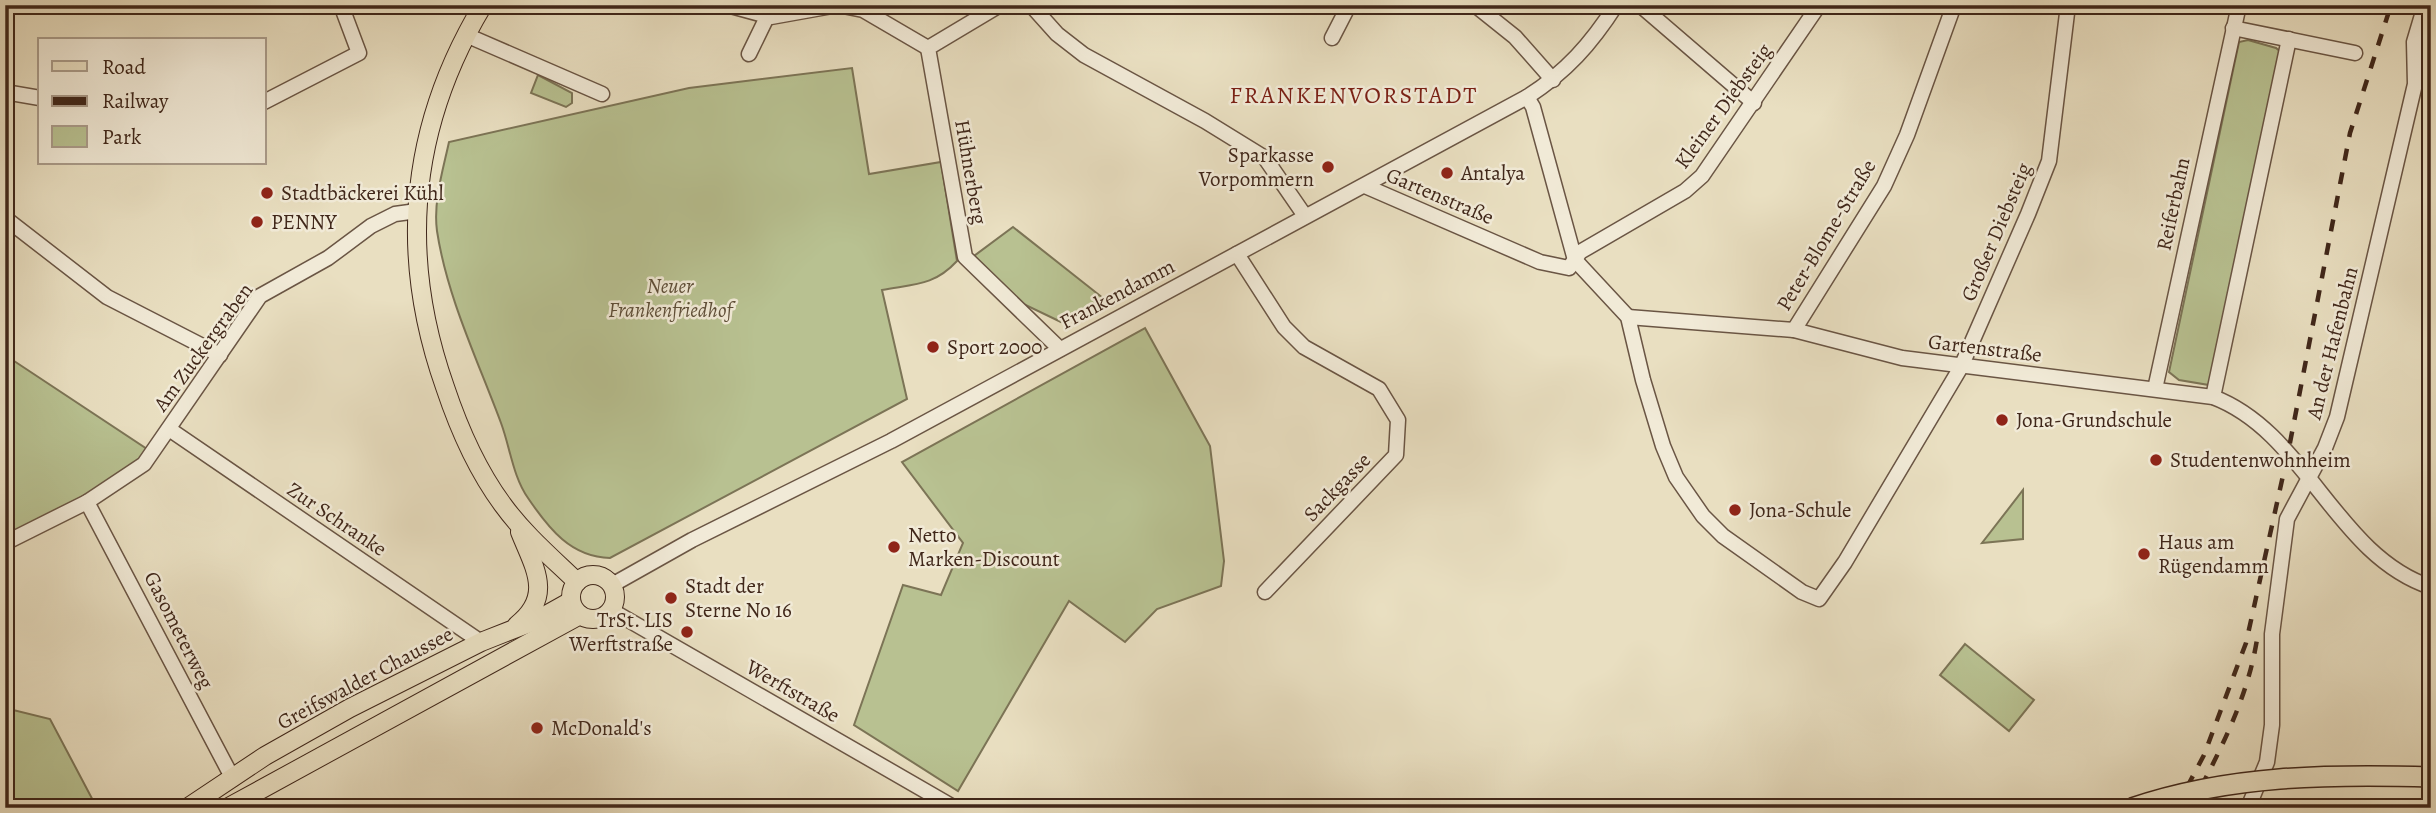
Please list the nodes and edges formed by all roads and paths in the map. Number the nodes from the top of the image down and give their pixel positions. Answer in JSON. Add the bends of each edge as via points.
{"nodes":[{"id":1,"x":341,"y":5,"type":"edge"},
{"id":2,"x":483,"y":5,"type":"edge"},
{"id":3,"x":727,"y":5,"type":"edge"},
{"id":4,"x":1000,"y":5,"type":"edge"},
{"id":5,"x":1031,"y":5,"type":"edge"},
{"id":6,"x":1349,"y":5,"type":"edge"},
{"id":7,"x":1475,"y":5,"type":"edge"},
{"id":8,"x":1616,"y":5,"type":"edge"},
{"id":9,"x":1640,"y":5,"type":"edge"},
{"id":10,"x":1819,"y":5,"type":"edge"},
{"id":11,"x":1954,"y":5,"type":"edge"},
{"id":12,"x":2239,"y":5,"type":"edge"},
{"id":13,"x":2425,"y":5,"type":"edge"},
{"id":14,"x":2067,"y":6,"type":"edge"},
{"id":15,"x":852,"y":7,"type":"edge"},
{"id":16,"x":766,"y":16,"type":"junction"},
{"id":17,"x":2233,"y":28,"type":"junction"},
{"id":18,"x":466,"y":35,"type":"junction"},
{"id":19,"x":1332,"y":38,"type":"dead end"},
{"id":20,"x":2290,"y":39,"type":"junction"},
{"id":21,"x":928,"y":48,"type":"junction"},
{"id":22,"x":2355,"y":53,"type":"dead end"},
{"id":23,"x":749,"y":54,"type":"dead end"},
{"id":24,"x":1553,"y":80,"type":"junction"},
{"id":25,"x":5,"y":92,"type":"edge"},
{"id":26,"x":602,"y":94,"type":"dead end"},
{"id":27,"x":38,"y":97,"type":"edge"},
{"id":28,"x":1527,"y":97,"type":"junction"},
{"id":29,"x":266,"y":101,"type":"edge"},
{"id":30,"x":1754,"y":103,"type":"junction"},
{"id":31,"x":1365,"y":186,"type":"junction"},
{"id":32,"x":417,"y":211,"type":"junction"},
{"id":33,"x":1306,"y":216,"type":"junction"},
{"id":34,"x":5,"y":218,"type":"edge"},
{"id":35,"x":1237,"y":254,"type":"junction"},
{"id":36,"x":1575,"y":260,"type":"junction"},
{"id":37,"x":1628,"y":317,"type":"junction"},
{"id":38,"x":1794,"y":330,"type":"junction"},
{"id":39,"x":1060,"y":349,"type":"junction"},
{"id":40,"x":220,"y":355,"type":"junction"},
{"id":41,"x":1961,"y":367,"type":"junction"},
{"id":42,"x":2155,"y":389,"type":"junction"},
{"id":43,"x":2213,"y":397,"type":"junction"},
{"id":44,"x":169,"y":429,"type":"junction"},
{"id":45,"x":2309,"y":477,"type":"junction"},
{"id":46,"x":87,"y":502,"type":"junction"},
{"id":47,"x":516,"y":522,"type":"junction"},
{"id":48,"x":5,"y":543,"type":"edge"},
{"id":49,"x":577,"y":582,"type":"junction"},
{"id":50,"x":611,"y":585,"type":"junction"},
{"id":51,"x":2431,"y":587,"type":"edge"},
{"id":52,"x":1265,"y":592,"type":"dead end"},
{"id":53,"x":576,"y":608,"type":"junction"},
{"id":54,"x":611,"y":610,"type":"junction"},
{"id":55,"x":514,"y":627,"type":"junction"},
{"id":56,"x":481,"y":642,"type":"junction"},
{"id":57,"x":2431,"y":777,"type":"edge"},
{"id":58,"x":233,"y":779,"type":"junction"},
{"id":59,"x":187,"y":808,"type":"edge"},
{"id":60,"x":227,"y":808,"type":"edge"},
{"id":61,"x":955,"y":808,"type":"edge"},
{"id":62,"x":2132,"y":808,"type":"edge"},
{"id":63,"x":2248,"y":808,"type":"edge"}],
"edges":[{"from":1,"to":29,"type":"street","via":[[359,53]]},
{"from":2,"to":18,"type":"main road"},
{"from":3,"to":16,"type":"street"},
{"from":4,"to":21,"type":"street"},
{"from":5,"to":33,"type":"street","via":[[1084,55],[1265,158]]},
{"from":6,"to":19,"type":"street"},
{"from":7,"to":24,"type":"street","via":[[1515,37]]},
{"from":8,"to":24,"type":"street","name":"Frankendamm","via":[[1581,55]]},
{"from":9,"to":30,"type":"street"},
{"from":10,"to":30,"type":"street","name":"Kleiner Diebsteig"},
{"from":11,"to":38,"type":"street","name":"Peter-Blome-Straße","via":[[1884,186]]},
{"from":12,"to":17,"type":"street","name":"Reiferbahn"},
{"from":13,"to":45,"type":"street","name":"An der Hafenbahn","via":[[2414,42],[2415,84],[2337,417]]},
{"from":14,"to":41,"type":"street","name":"Großer Diebsteig","via":[[2049,161]]},
{"from":15,"to":16,"type":"street"},
{"from":15,"to":21,"type":"street"},
{"from":16,"to":23,"type":"street"},
{"from":17,"to":20,"type":"street"},
{"from":17,"to":42,"type":"street","name":"Reiferbahn"},
{"from":18,"to":26,"type":"street"},
{"from":18,"to":32,"type":"main road","via":[[433,111]]},
{"from":20,"to":22,"type":"street"},
{"from":20,"to":43,"type":"street"},
{"from":21,"to":39,"type":"street","name":"Hühnerberg","via":[[965,257]]},
{"from":24,"to":28,"type":"street","name":"Frankendamm"},
{"from":25,"to":27,"type":"street"},
{"from":28,"to":31,"type":"street","name":"Frankendamm"},
{"from":28,"to":36,"type":"street"},
{"from":30,"to":36,"type":"street","name":"Kleiner Diebsteig","via":[[1702,176],[1685,191],[1580,252]]},
{"from":31,"to":33,"type":"street","name":"Frankendamm"},
{"from":31,"to":36,"type":"street","name":"Gartenstraße","via":[[1540,262],[1569,268]]},
{"from":32,"to":40,"type":"street","name":"Am Zuckergraben","via":[[395,214],[371,226],[328,258],[260,296]]},
{"from":32,"to":47,"type":"main road","via":[[419,282],[440,373],[478,467]]},
{"from":33,"to":35,"type":"street","name":"Frankendamm"},
{"from":34,"to":40,"type":"street","via":[[107,297]]},
{"from":35,"to":39,"type":"street","name":"Frankendamm"},
{"from":35,"to":52,"type":"street","name":"Sackgasse","via":[[1284,327],[1326,362],[1378,388],[1398,420],[1396,455]]},
{"from":36,"to":37,"type":"street"},
{"from":37,"to":38,"type":"street","name":"Gartenstraße"},
{"from":37,"to":41,"type":"street","name":"Großer Diebsteig","via":[[1663,446],[1683,490],[1723,536],[1819,599]]},
{"from":38,"to":41,"type":"street","name":"Gartenstraße","via":[[1865,351]]},
{"from":39,"to":50,"type":"street","name":"Frankendamm"},
{"from":40,"to":44,"type":"street","name":"Am Zuckergraben"},
{"from":41,"to":42,"type":"street","name":"Gartenstraße"},
{"from":42,"to":43,"type":"street","name":"Gartenstraße"},
{"from":43,"to":45,"type":"street","name":"Gartenstraße","via":[[2251,417]]},
{"from":44,"to":46,"type":"street","via":[[144,464]]},
{"from":44,"to":56,"type":"street","name":"Zur Schranke"},
{"from":45,"to":51,"type":"street","name":"Gartenstraße","via":[[2379,558],[2395,572]]},
{"from":45,"to":63,"type":"street","name":"An der Hafenbahn","via":[[2287,519],[2272,634],[2272,725],[2267,762]]},
{"from":46,"to":48,"type":"street"},
{"from":46,"to":58,"type":"street","name":"Gasometerweg"},
{"from":47,"to":49,"type":"main road"},
{"from":47,"to":55,"type":"main road","via":[[540,592],[531,614]]},
{"from":49,"to":50,"type":"main road","via":[[595,575]]},
{"from":49,"to":53,"type":"main road"},
{"from":50,"to":54,"type":"main road","via":[[615,597]]},
{"from":53,"to":54,"type":"main road","via":[[597,619]]},
{"from":53,"to":55,"type":"main road","name":"Greifswalder Chaussee"},
{"from":53,"to":60,"type":"main road"},
{"from":54,"to":61,"type":"street","name":"Werftstraße"},
{"from":55,"to":56,"type":"main road","name":"Greifswalder Chaussee"},
{"from":56,"to":58,"type":"main road","name":"Greifswalder Chaussee","via":[[350,708]]},
{"from":57,"to":62,"type":"highway","bridge":true,"via":[[2262,778],[2172,794]]},
{"from":58,"to":59,"type":"main road","name":"Greifswalder Chaussee"}]}
